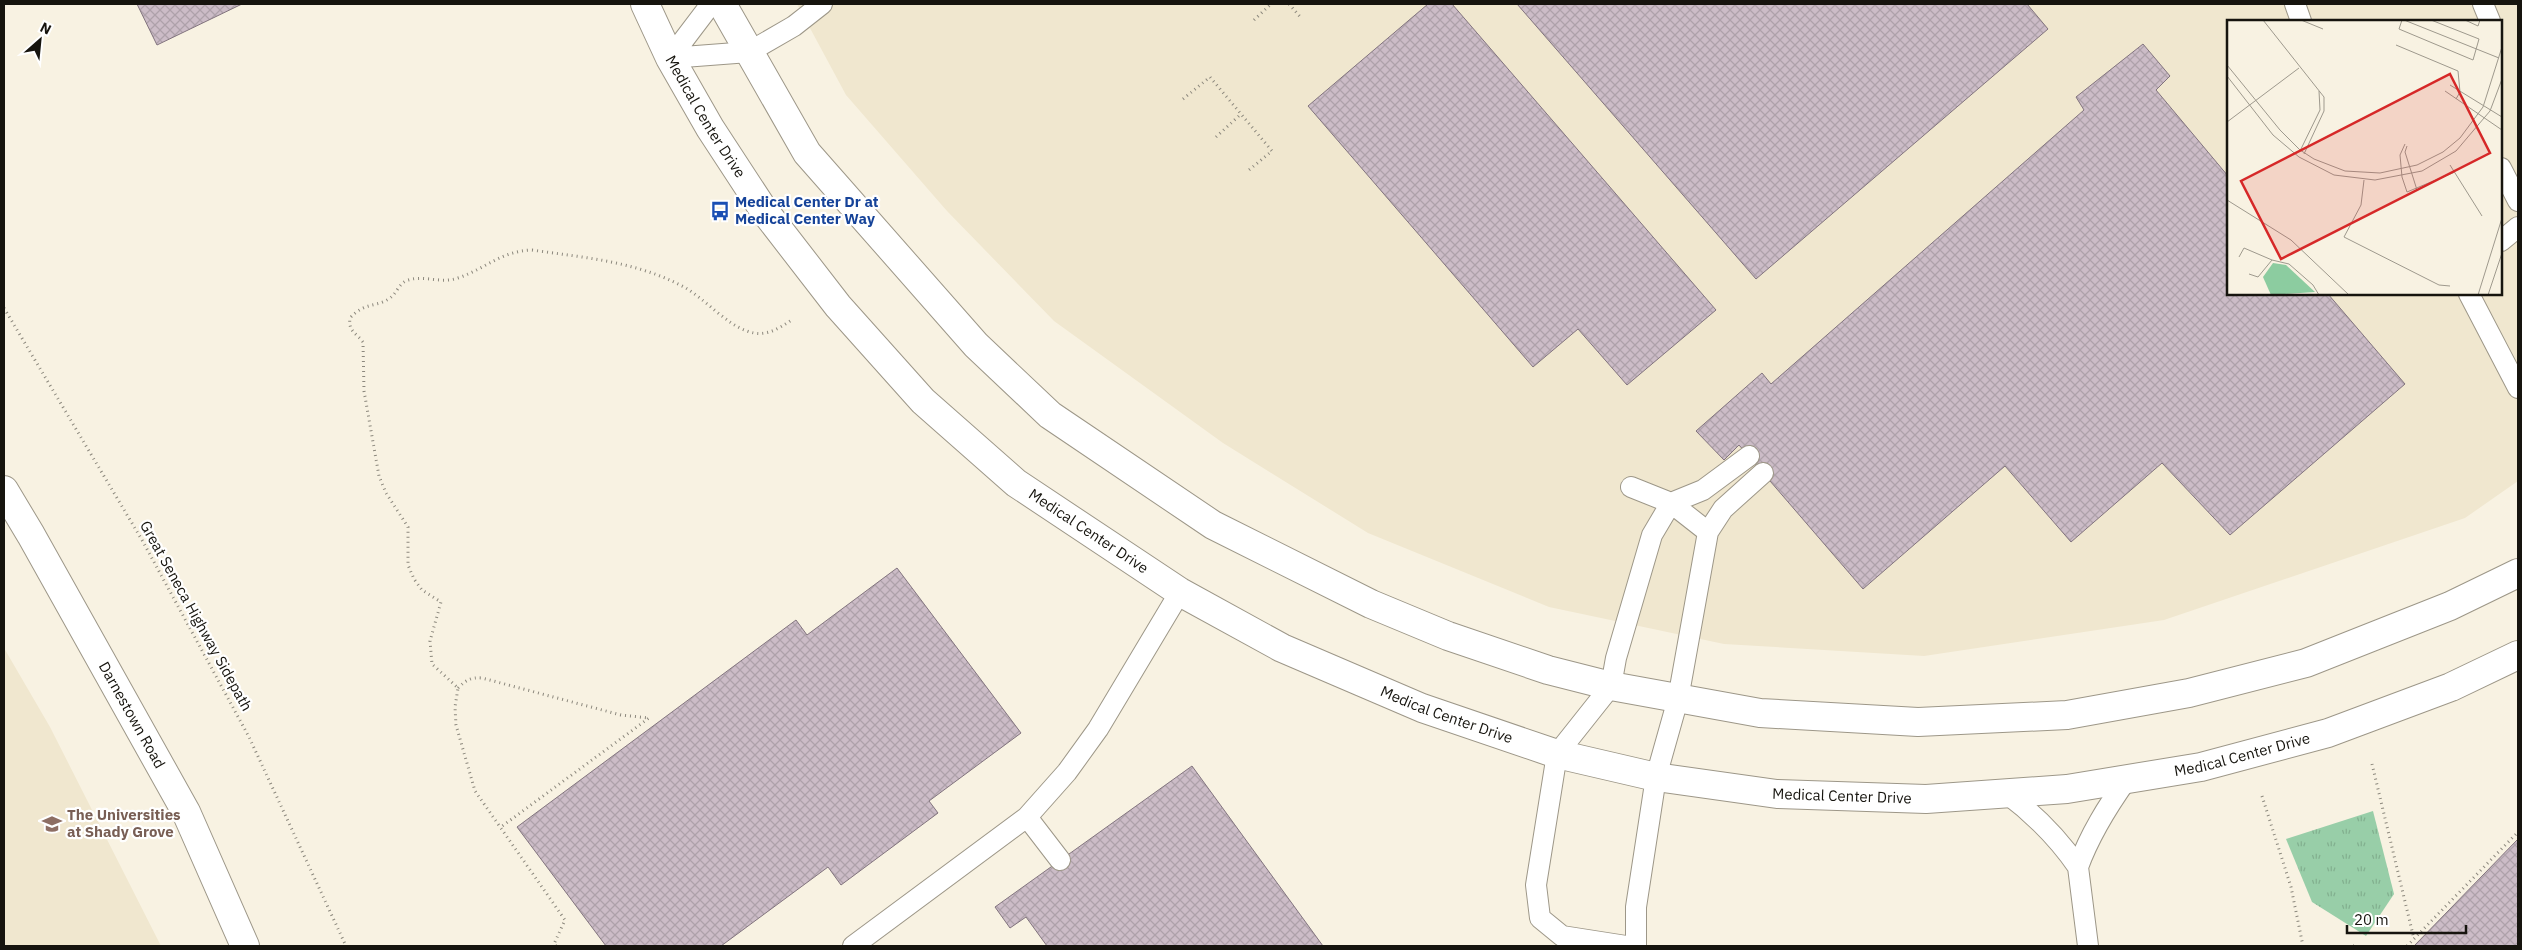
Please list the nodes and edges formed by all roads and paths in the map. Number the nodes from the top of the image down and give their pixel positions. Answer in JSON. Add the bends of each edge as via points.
{"nodes":[{"id":1,"x":645,"y":4,"type":"edge"},
{"id":2,"x":711,"y":4,"type":"edge"},
{"id":3,"x":722,"y":4,"type":"edge"},
{"id":4,"x":822,"y":4,"type":"edge"},
{"id":5,"x":1271,"y":4,"type":"edge"},
{"id":6,"x":1289,"y":4,"type":"edge"},
{"id":7,"x":2295,"y":4,"type":"edge"},
{"id":8,"x":2483,"y":4,"type":"edge"},
{"id":9,"x":1302,"y":19,"type":"dead end"},
{"id":10,"x":1254,"y":20,"type":"dead end"},
{"id":11,"x":2301,"y":20,"type":"edge"},
{"id":12,"x":2490,"y":20,"type":"edge"},
{"id":13,"x":749,"y":52,"type":"junction"},
{"id":14,"x":670,"y":58,"type":"junction"},
{"id":15,"x":1183,"y":99,"type":"dead end"},
{"id":16,"x":1241,"y":114,"type":"junction"},
{"id":17,"x":1216,"y":137,"type":"dead end"},
{"id":18,"x":1249,"y":170,"type":"dead end"},
{"id":19,"x":2502,"y":170,"type":"edge"},
{"id":20,"x":2518,"y":201,"type":"edge"},
{"id":21,"x":2518,"y":227,"type":"edge"},
{"id":22,"x":2502,"y":240,"type":"edge"},
{"id":23,"x":2470,"y":295,"type":"edge"},
{"id":24,"x":4,"y":308,"type":"edge"},
{"id":25,"x":793,"y":319,"type":"dead end"},
{"id":26,"x":2518,"y":388,"type":"edge"},
{"id":27,"x":1749,"y":456,"type":"dead end"},
{"id":28,"x":1763,"y":473,"type":"dead end"},
{"id":29,"x":1631,"y":487,"type":"dead end"},
{"id":30,"x":4,"y":490,"type":"edge"},
{"id":31,"x":1671,"y":503,"type":"junction"},
{"id":32,"x":1708,"y":532,"type":"junction"},
{"id":33,"x":2518,"y":573,"type":"edge"},
{"id":34,"x":1180,"y":592,"type":"junction"},
{"id":35,"x":2518,"y":655,"type":"edge"},
{"id":36,"x":1611,"y":686,"type":"junction"},
{"id":37,"x":458,"y":688,"type":"junction"},
{"id":38,"x":1678,"y":699,"type":"junction"},
{"id":39,"x":1557,"y":754,"type":"junction"},
{"id":40,"x":2372,"y":764,"type":"dead end"},
{"id":41,"x":1656,"y":777,"type":"junction"},
{"id":42,"x":2127,"y":779,"type":"junction"},
{"id":43,"x":2006,"y":793,"type":"junction"},
{"id":44,"x":2262,"y":796,"type":"dead end"},
{"id":45,"x":1027,"y":817,"type":"junction"},
{"id":46,"x":501,"y":827,"type":"junction"},
{"id":47,"x":2518,"y":832,"type":"edge"},
{"id":48,"x":1060,"y":860,"type":"dead end"},
{"id":49,"x":2078,"y":867,"type":"junction"},
{"id":50,"x":2414,"y":939,"type":"junction"},
{"id":51,"x":245,"y":946,"type":"edge"},
{"id":52,"x":346,"y":946,"type":"edge"},
{"id":53,"x":556,"y":946,"type":"edge"},
{"id":54,"x":853,"y":946,"type":"edge"},
{"id":55,"x":1626,"y":946,"type":"edge"},
{"id":56,"x":1636,"y":946,"type":"edge"},
{"id":57,"x":2088,"y":946,"type":"edge"},
{"id":58,"x":2303,"y":946,"type":"edge"},
{"id":59,"x":2353,"y":946,"type":"edge"},
{"id":60,"x":2358,"y":946,"type":"edge"},
{"id":61,"x":2407,"y":946,"type":"edge"}],
"edges":[{"from":1,"to":14,"type":"street","name":"Medical Center Drive"},
{"from":2,"to":14,"type":"lane"},
{"from":3,"to":13,"type":"street"},
{"from":4,"to":13,"type":"lane","via":[[794,26]]},
{"from":5,"to":10,"type":"path"},
{"from":6,"to":9,"type":"path"},
{"from":7,"to":11,"type":"lane"},
{"from":8,"to":12,"type":"lane"},
{"from":13,"to":14,"type":"lane"},
{"from":13,"to":36,"type":"street","via":[[807,153],[976,345],[1050,415],[1213,525],[1371,604],[1448,636],[1548,670]]},
{"from":14,"to":34,"type":"street","name":"Medical Center Drive","via":[[762,209],[838,306],[923,401],[1016,483]]},
{"from":15,"to":16,"type":"path","via":[[1210,77]]},
{"from":16,"to":17,"type":"path"},
{"from":16,"to":18,"type":"path","via":[[1272,151]]},
{"from":19,"to":20,"type":"lane"},
{"from":21,"to":22,"type":"lane"},
{"from":23,"to":26,"type":"lane"},
{"from":24,"to":52,"type":"path","name":"Great Seneca Highway Sidepath","via":[[142,540],[240,720]]},
{"from":25,"to":37,"type":"path","via":[[774,332],[748,332],[692,292],[644,269],[532,250],[515,251],[457,278],[406,280],[388,300],[369,304],[350,318],[352,332],[363,342],[364,392],[379,476],[408,527],[408,565],[414,579],[422,590],[441,602],[430,641],[432,664]]},
{"from":27,"to":31,"type":"lane","via":[[1703,490]]},
{"from":28,"to":32,"type":"lane","via":[[1723,509]]},
{"from":29,"to":31,"type":"lane"},
{"from":30,"to":51,"type":"street","name":"Darnestown Road","via":[[186,812]]},
{"from":31,"to":32,"type":"lane"},
{"from":31,"to":36,"type":"lane","via":[[1652,535],[1616,658]]},
{"from":32,"to":38,"type":"lane"},
{"from":33,"to":38,"type":"street","via":[[2450,606],[2306,663],[2189,693],[2067,715],[1918,722],[1760,713]]},
{"from":34,"to":39,"type":"street","name":"Medical Center Drive","via":[[1282,648],[1414,705]]},
{"from":34,"to":45,"type":"lane","via":[[1098,729],[1067,772]]},
{"from":35,"to":42,"type":"street","name":"Medical Center Drive","via":[[2451,687],[2328,733],[2201,767]]},
{"from":36,"to":38,"type":"street"},
{"from":36,"to":39,"type":"lane"},
{"from":37,"to":46,"type":"path","via":[[456,725],[469,776],[475,791]]},
{"from":37,"to":46,"type":"path","via":[[473,677],[482,678],[621,715],[649,718]]},
{"from":38,"to":41,"type":"lane"},
{"from":39,"to":41,"type":"street","name":"Medical Center Drive"},
{"from":39,"to":55,"type":"lane","via":[[1536,885],[1540,918],[1562,936]]},
{"from":40,"to":50,"type":"path"},
{"from":41,"to":43,"type":"street","name":"Medical Center Drive","via":[[1777,794],[1926,799]]},
{"from":41,"to":56,"type":"lane","via":[[1636,907]]},
{"from":42,"to":43,"type":"street","name":"Medical Center Drive","via":[[2067,789]]},
{"from":42,"to":49,"type":"lane","via":[[2103,813]]},
{"from":43,"to":49,"type":"lane","via":[[2034,814],[2064,846]]},
{"from":44,"to":58,"type":"path","via":[[2291,888]]},
{"from":45,"to":48,"type":"lane"},
{"from":45,"to":54,"type":"lane"},
{"from":46,"to":53,"type":"path","via":[[565,920],[554,944]]},
{"from":47,"to":50,"type":"path"},
{"from":49,"to":57,"type":"lane"},
{"from":50,"to":61,"type":"path"},
{"from":59,"to":60,"type":"path"}]}
